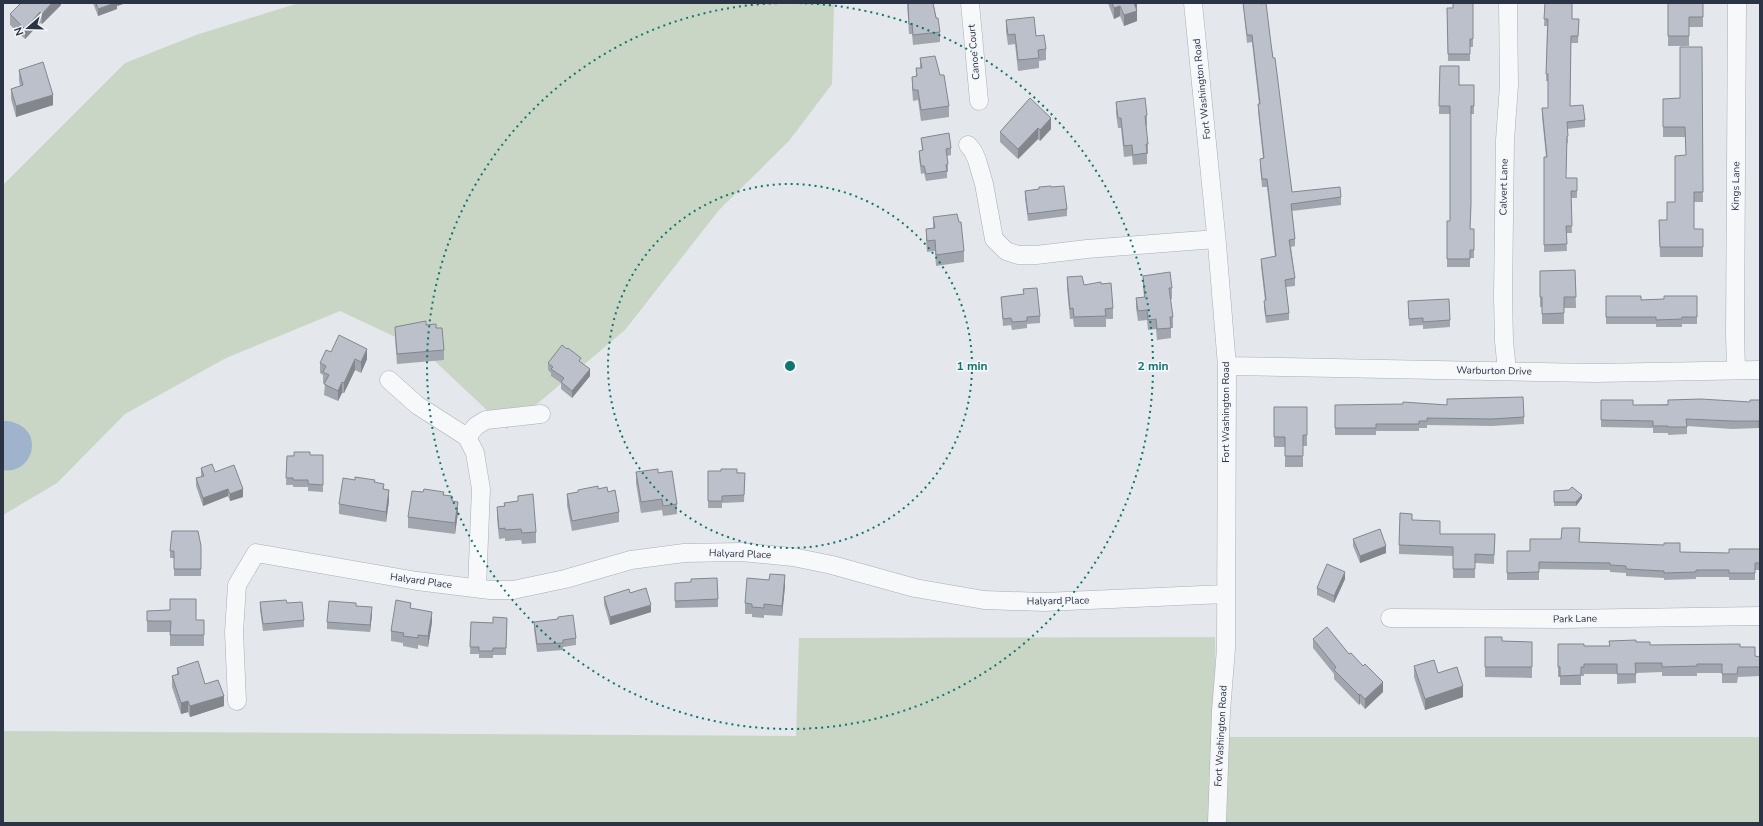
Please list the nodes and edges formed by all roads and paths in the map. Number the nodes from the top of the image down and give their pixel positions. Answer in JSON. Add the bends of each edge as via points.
{"nodes":[{"id":1,"x":970,"y":3,"type":"edge"},
{"id":2,"x":1193,"y":3,"type":"edge"},
{"id":3,"x":1508,"y":3,"type":"edge"},
{"id":4,"x":1738,"y":3,"type":"edge"},
{"id":5,"x":979,"y":101,"type":"dead end"},
{"id":6,"x":968,"y":146,"type":"dead end"},
{"id":7,"x":1216,"y":239,"type":"junction"},
{"id":8,"x":1227,"y":366,"type":"junction"},
{"id":9,"x":1736,"y":370,"type":"junction"},
{"id":10,"x":1760,"y":370,"type":"edge"},
{"id":11,"x":1507,"y":371,"type":"junction"},
{"id":12,"x":389,"y":380,"type":"dead end"},
{"id":13,"x":541,"y":414,"type":"dead end"},
{"id":14,"x":467,"y":437,"type":"junction"},
{"id":15,"x":477,"y":588,"type":"junction"},
{"id":16,"x":1225,"y":594,"type":"junction"},
{"id":17,"x":1760,"y":616,"type":"edge"},
{"id":18,"x":1390,"y":618,"type":"dead end"},
{"id":19,"x":237,"y":700,"type":"dead end"},
{"id":20,"x":1217,"y":823,"type":"edge"}],
"edges":[{"from":1,"to":5,"type":"street","name":"Canoe Court"},
{"from":2,"to":7,"type":"street","name":"Fort Washington Road"},
{"from":3,"to":11,"type":"street","name":"Calvert Lane","via":[[1509,85],[1505,140],[1503,297]]},
{"from":4,"to":9,"type":"street","name":"Kings Lane","via":[[1734,333]]},
{"from":6,"to":7,"type":"street","via":[[977,160],[994,239],[1006,252],[1036,255],[1102,247]]},
{"from":7,"to":8,"type":"street","name":"Fort Washington Road"},
{"from":8,"to":11,"type":"street","name":"Warburton Drive"},
{"from":8,"to":16,"type":"street","name":"Fort Washington Road"},
{"from":9,"to":10,"type":"street","name":"Warburton Drive"},
{"from":9,"to":11,"type":"street","name":"Warburton Drive","via":[[1628,373]]},
{"from":12,"to":14,"type":"street","via":[[417,405]]},
{"from":13,"to":14,"type":"street","via":[[486,420],[476,426]]},
{"from":14,"to":15,"type":"street","via":[[475,454],[481,489]]},
{"from":15,"to":16,"type":"street","name":"Halyard Place","via":[[513,590],[654,556],[741,552],[832,564],[915,588],[984,600],[1044,602]]},
{"from":15,"to":19,"type":"street","name":"Halyard Place","via":[[402,579],[256,553],[237,585],[234,632]]},
{"from":16,"to":20,"type":"street","name":"Fort Washington Road","via":[[1226,650]]},
{"from":17,"to":18,"type":"street","name":"Park Lane"}]}
